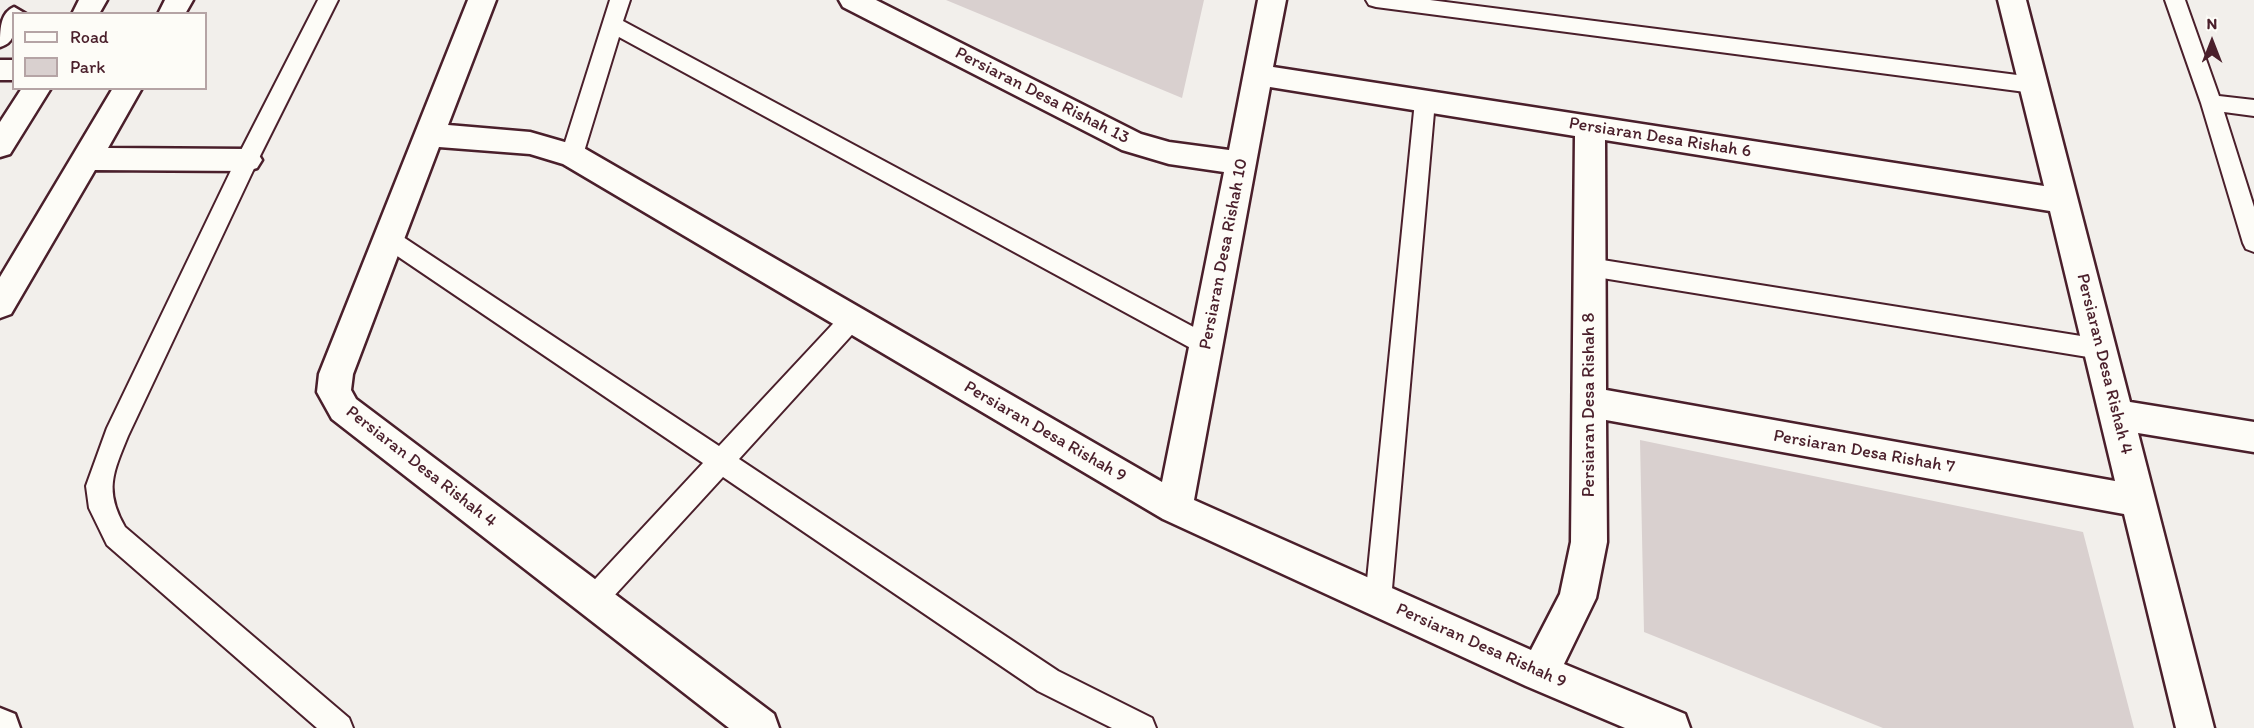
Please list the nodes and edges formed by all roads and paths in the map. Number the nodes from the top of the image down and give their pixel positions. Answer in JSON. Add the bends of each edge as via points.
{"nodes":[{"id":1,"x":328,"y":0,"type":"edge"},
{"id":2,"x":482,"y":0,"type":"edge"},
{"id":3,"x":620,"y":0,"type":"edge"},
{"id":4,"x":853,"y":0,"type":"edge"},
{"id":5,"x":1272,"y":0,"type":"edge"},
{"id":6,"x":1376,"y":0,"type":"edge"},
{"id":7,"x":2012,"y":0,"type":"edge"},
{"id":8,"x":2175,"y":0,"type":"edge"},
{"id":9,"x":12,"y":20,"type":"edge"},
{"id":10,"x":612,"y":24,"type":"junction"},
{"id":11,"x":0,"y":37,"type":"edge"},
{"id":12,"x":1258,"y":75,"type":"junction"},
{"id":13,"x":2033,"y":85,"type":"junction"},
{"id":14,"x":36,"y":90,"type":"edge"},
{"id":15,"x":127,"y":90,"type":"edge"},
{"id":16,"x":1425,"y":101,"type":"junction"},
{"id":17,"x":2211,"y":103,"type":"junction"},
{"id":18,"x":2254,"y":108,"type":"edge"},
{"id":19,"x":1590,"y":128,"type":"junction"},
{"id":20,"x":430,"y":135,"type":"junction"},
{"id":21,"x":0,"y":146,"type":"edge"},
{"id":22,"x":572,"y":155,"type":"junction"},
{"id":23,"x":87,"y":159,"type":"junction"},
{"id":24,"x":247,"y":160,"type":"junction"},
{"id":25,"x":1241,"y":163,"type":"junction"},
{"id":26,"x":2063,"y":201,"type":"junction"},
{"id":27,"x":389,"y":239,"type":"junction"},
{"id":28,"x":2254,"y":243,"type":"edge"},
{"id":29,"x":1590,"y":267,"type":"junction"},
{"id":30,"x":0,"y":305,"type":"edge"},
{"id":31,"x":852,"y":319,"type":"junction"},
{"id":32,"x":1206,"y":345,"type":"junction"},
{"id":33,"x":2100,"y":349,"type":"junction"},
{"id":34,"x":1590,"y":402,"type":"junction"},
{"id":35,"x":2117,"y":415,"type":"junction"},
{"id":36,"x":2254,"y":437,"type":"edge"},
{"id":37,"x":721,"y":461,"type":"junction"},
{"id":38,"x":2138,"y":501,"type":"junction"},
{"id":39,"x":1175,"y":508,"type":"junction"},
{"id":40,"x":593,"y":600,"type":"junction"},
{"id":41,"x":1378,"y":600,"type":"junction"},
{"id":42,"x":1539,"y":673,"type":"junction"},
{"id":43,"x":339,"y":728,"type":"edge"},
{"id":44,"x":760,"y":728,"type":"edge"},
{"id":45,"x":1142,"y":728,"type":"edge"},
{"id":46,"x":1671,"y":728,"type":"edge"},
{"id":47,"x":2195,"y":728,"type":"edge"}],
"edges":[{"from":1,"to":24,"type":"lane"},
{"from":2,"to":20,"type":"street","name":"Persiaran Desa Rishah 4"},
{"from":3,"to":10,"type":"lane"},
{"from":4,"to":25,"type":"street","name":"Persiaran Desa Rishah 13","via":[[1132,142],[1170,153]]},
{"from":5,"to":12,"type":"street","name":"Persiaran Desa Rishah 10"},
{"from":6,"to":13,"type":"lane"},
{"from":7,"to":13,"type":"street","name":"Persiaran Desa Rishah 4"},
{"from":8,"to":17,"type":"lane"},
{"from":9,"to":11,"type":"street"},
{"from":10,"to":22,"type":"lane"},
{"from":10,"to":32,"type":"lane"},
{"from":12,"to":16,"type":"street","name":"Persiaran Desa Rishah 6"},
{"from":12,"to":25,"type":"street","name":"Persiaran Desa Rishah 10"},
{"from":13,"to":26,"type":"street","name":"Persiaran Desa Rishah 4"},
{"from":14,"to":21,"type":"street"},
{"from":15,"to":23,"type":"street"},
{"from":16,"to":19,"type":"street","name":"Persiaran Desa Rishah 6"},
{"from":16,"to":41,"type":"lane"},
{"from":17,"to":18,"type":"lane"},
{"from":17,"to":28,"type":"lane"},
{"from":19,"to":26,"type":"street","name":"Persiaran Desa Rishah 6"},
{"from":19,"to":29,"type":"street","name":"Persiaran Desa Rishah 8"},
{"from":20,"to":22,"type":"street","name":"Persiaran Desa Rishah 9","via":[[530,143]]},
{"from":20,"to":27,"type":"street","name":"Persiaran Desa Rishah 4"},
{"from":22,"to":31,"type":"street","name":"Persiaran Desa Rishah 9"},
{"from":23,"to":24,"type":"street"},
{"from":23,"to":30,"type":"street"},
{"from":24,"to":43,"type":"lane","via":[[116,436],[98,481],[100,509],[116,536]]},
{"from":25,"to":32,"type":"street","name":"Persiaran Desa Rishah 10"},
{"from":26,"to":33,"type":"street","name":"Persiaran Desa Rishah 4"},
{"from":27,"to":37,"type":"lane"},
{"from":27,"to":40,"type":"street","name":"Persiaran Desa Rishah 4","via":[[336,374],[334,392],[344,409]]},
{"from":29,"to":33,"type":"lane"},
{"from":29,"to":34,"type":"street","name":"Persiaran Desa Rishah 8"},
{"from":31,"to":37,"type":"lane"},
{"from":31,"to":39,"type":"street","name":"Persiaran Desa Rishah 9"},
{"from":32,"to":39,"type":"street","name":"Persiaran Desa Rishah 10"},
{"from":33,"to":35,"type":"street","name":"Persiaran Desa Rishah 4"},
{"from":34,"to":38,"type":"street","name":"Persiaran Desa Rishah 7"},
{"from":34,"to":42,"type":"street","name":"Persiaran Desa Rishah 8","via":[[1588,542],[1578,598]]},
{"from":35,"to":36,"type":"street"},
{"from":35,"to":38,"type":"street","name":"Persiaran Desa Rishah 4"},
{"from":37,"to":40,"type":"lane"},
{"from":37,"to":45,"type":"lane","via":[[1048,681]]},
{"from":38,"to":47,"type":"street","name":"Persiaran Desa Rishah 4"},
{"from":39,"to":41,"type":"street","name":"Persiaran Desa Rishah 9"},
{"from":40,"to":44,"type":"street","name":"Persiaran Desa Rishah 4"},
{"from":41,"to":42,"type":"street","name":"Persiaran Desa Rishah 9"},
{"from":42,"to":46,"type":"street","name":"Persiaran Desa Rishah 9"}]}
